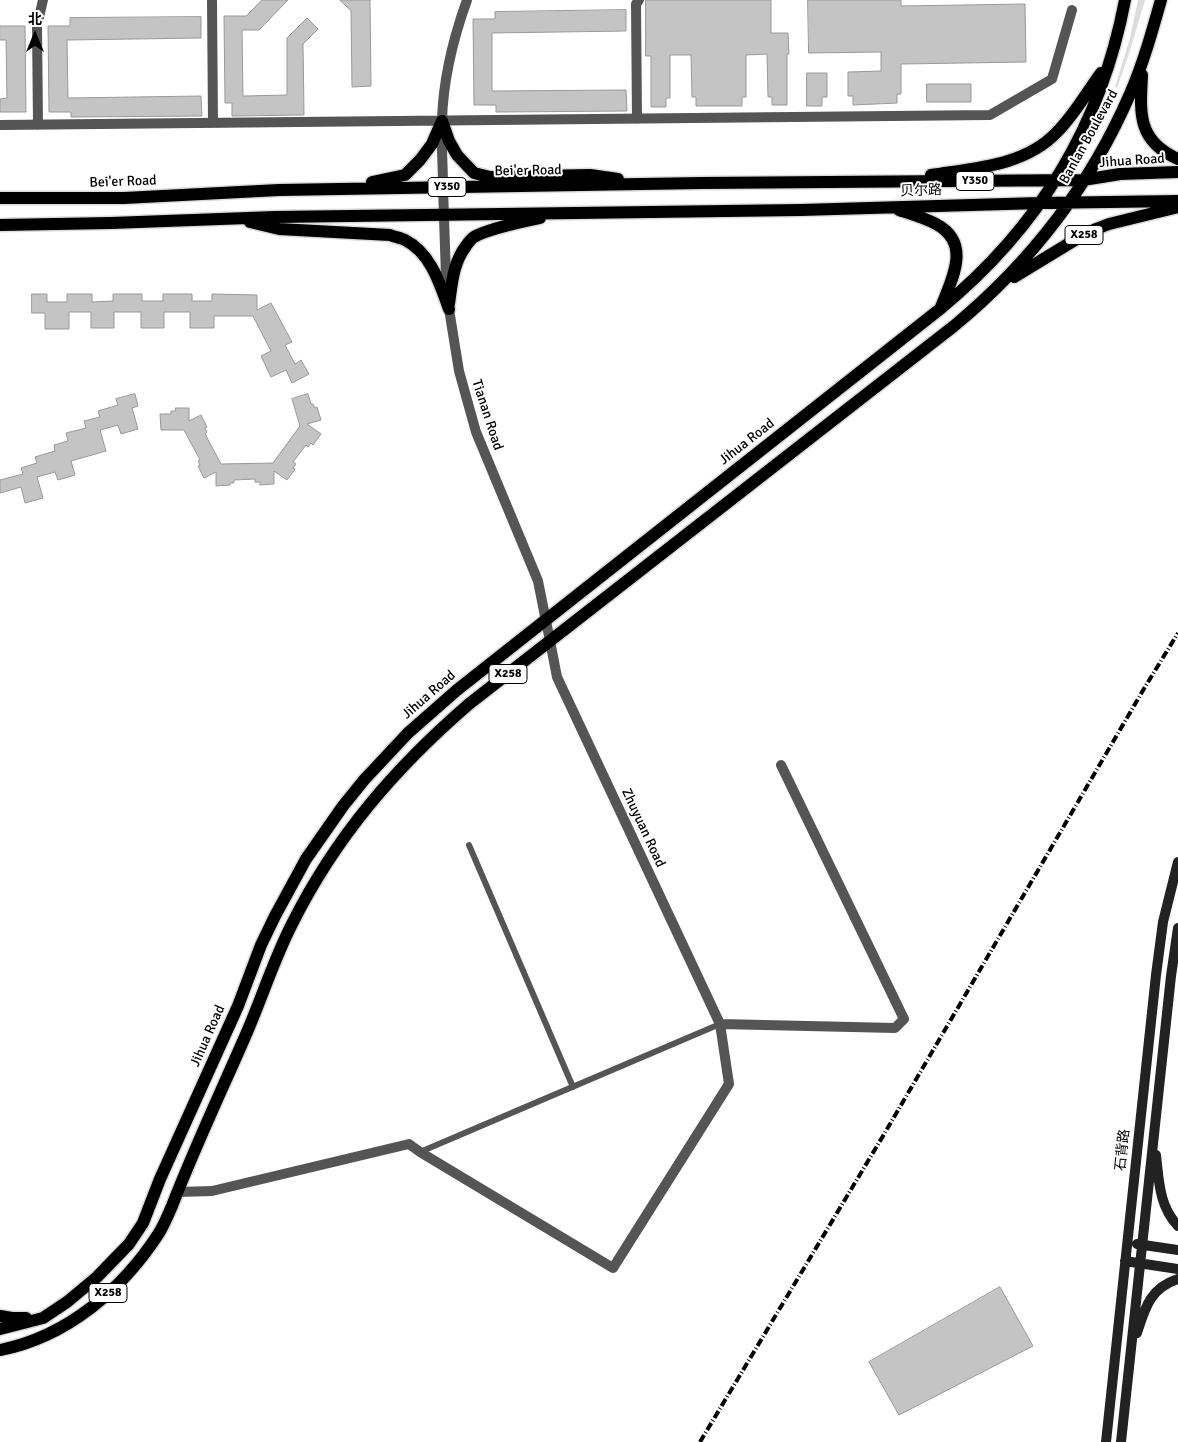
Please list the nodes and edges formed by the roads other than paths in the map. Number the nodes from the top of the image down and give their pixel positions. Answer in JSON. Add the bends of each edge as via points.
{"nodes":[{"id":1,"x":43,"y":0,"type":"edge"},
{"id":2,"x":212,"y":0,"type":"edge"},
{"id":3,"x":466,"y":0,"type":"edge"},
{"id":4,"x":639,"y":0,"type":"edge"},
{"id":5,"x":1124,"y":0,"type":"edge"},
{"id":6,"x":1161,"y":0,"type":"edge"},
{"id":7,"x":1072,"y":10,"type":"dead end"},
{"id":8,"x":1142,"y":62,"type":"junction"},
{"id":9,"x":1109,"y":63,"type":"junction"},
{"id":10,"x":637,"y":119,"type":"junction"},
{"id":11,"x":442,"y":121,"type":"junction"},
{"id":12,"x":213,"y":123,"type":"junction"},
{"id":13,"x":0,"y":125,"type":"edge"},
{"id":14,"x":38,"y":125,"type":"junction"},
{"id":15,"x":1178,"y":159,"type":"edge"},
{"id":16,"x":1178,"y":172,"type":"edge"},
{"id":17,"x":1056,"y":180,"type":"junction"},
{"id":18,"x":1083,"y":180,"type":"junction"},
{"id":19,"x":894,"y":182,"type":"junction"},
{"id":20,"x":655,"y":184,"type":"junction"},
{"id":21,"x":443,"y":187,"type":"junction"},
{"id":22,"x":324,"y":189,"type":"junction"},
{"id":23,"x":0,"y":198,"type":"edge"},
{"id":24,"x":1178,"y":201,"type":"edge"},
{"id":25,"x":1040,"y":203,"type":"junction"},
{"id":26,"x":1068,"y":203,"type":"junction"},
{"id":27,"x":892,"y":207,"type":"junction"},
{"id":28,"x":1178,"y":207,"type":"edge"},
{"id":29,"x":566,"y":213,"type":"junction"},
{"id":30,"x":444,"y":214,"type":"junction"},
{"id":31,"x":233,"y":218,"type":"junction"},
{"id":32,"x":0,"y":225,"type":"edge"},
{"id":33,"x":999,"y":286,"type":"junction"},
{"id":34,"x":449,"y":309,"type":"junction"},
{"id":35,"x":940,"y":309,"type":"junction"},
{"id":36,"x":546,"y":620,"type":"junction"},
{"id":37,"x":550,"y":641,"type":"junction"},
{"id":38,"x":781,"y":765,"type":"dead end"},
{"id":39,"x":468,"y":845,"type":"dead end"},
{"id":40,"x":1178,"y":862,"type":"edge"},
{"id":41,"x":1178,"y":928,"type":"edge"},
{"id":42,"x":720,"y":1024,"type":"junction"},
{"id":43,"x":573,"y":1086,"type":"junction"},
{"id":44,"x":1154,"y":1135,"type":"junction"},
{"id":45,"x":420,"y":1152,"type":"junction"},
{"id":46,"x":178,"y":1192,"type":"junction"},
{"id":47,"x":1178,"y":1226,"type":"edge"},
{"id":48,"x":1127,"y":1242,"type":"junction"},
{"id":49,"x":1142,"y":1244,"type":"junction"},
{"id":50,"x":1178,"y":1250,"type":"edge"},
{"id":51,"x":1125,"y":1261,"type":"junction"},
{"id":52,"x":1140,"y":1264,"type":"junction"},
{"id":53,"x":1178,"y":1269,"type":"edge"},
{"id":54,"x":1178,"y":1279,"type":"edge"},
{"id":55,"x":0,"y":1316,"type":"edge"},
{"id":56,"x":43,"y":1318,"type":"junction"},
{"id":57,"x":0,"y":1329,"type":"edge"},
{"id":58,"x":0,"y":1350,"type":"edge"},
{"id":59,"x":1130,"y":1358,"type":"junction"},
{"id":60,"x":1106,"y":1442,"type":"edge"},
{"id":61,"x":1121,"y":1442,"type":"edge"}],
"edges":[{"from":1,"to":14,"type":"street","via":[[36,26]]},
{"from":2,"to":12,"type":"street"},
{"from":3,"to":11,"type":"street","name":"Tianan Road","via":[[450,54]]},
{"from":4,"to":10,"type":"street","via":[[636,4]]},
{"from":5,"to":9,"type":"main road","name":"Banlan Boulevard"},
{"from":6,"to":8,"type":"main road","name":"Banlan Boulevard"},
{"from":7,"to":10,"type":"street","via":[[1052,79],[990,115]]},
{"from":8,"to":15,"type":"main road","via":[[1140,102],[1145,130],[1156,145]]},
{"from":8,"to":18,"type":"main road","name":"Banlan Boulevard","via":[[1117,123]]},
{"from":9,"to":17,"type":"main road","name":"Banlan Boulevard","via":[[1089,118]]},
{"from":9,"to":19,"type":"main road","via":[[1065,124],[1048,141],[1027,154],[1004,163]]},
{"from":10,"to":11,"type":"street"},
{"from":11,"to":12,"type":"street"},
{"from":11,"to":20,"type":"main road","via":[[457,156],[474,173],[490,177],[590,175]]},
{"from":11,"to":21,"type":"street","name":"Tianan Road"},
{"from":11,"to":22,"type":"main road","via":[[432,144],[405,175]]},
{"from":12,"to":14,"type":"street"},
{"from":13,"to":14,"type":"street"},
{"from":16,"to":18,"type":"main road","name":"Jihua Road","via":[[1120,174]]},
{"from":17,"to":18,"type":"main road","name":"Jihua Road"},
{"from":17,"to":19,"type":"main road","name":"Bei'er Road","number":"Y350"},
{"from":17,"to":25,"type":"main road","name":"Jihua Road","number":"X258"},
{"from":18,"to":26,"type":"main road","name":"Banlan Boulevard"},
{"from":19,"to":20,"type":"main road","name":"Bei'er Road","number":"Y350"},
{"from":20,"to":21,"type":"main road","name":"Bei'er Road","number":"Y350"},
{"from":21,"to":22,"type":"main road","name":"Bei'er Road","number":"Y350"},
{"from":21,"to":30,"type":"street","name":"Tianan Road"},
{"from":22,"to":23,"type":"main road","name":"Bei'er Road","number":"Y350","via":[[124,198]]},
{"from":24,"to":26,"type":"main road"},
{"from":25,"to":26,"type":"main road"},
{"from":25,"to":27,"type":"main road","name":"贝尔路","number":"Y350"},
{"from":25,"to":35,"type":"main road","name":"Jihua Road","number":"X258","via":[[994,260]]},
{"from":26,"to":33,"type":"main road","name":"Banlan Boulevard","via":[[1043,238]]},
{"from":27,"to":29,"type":"main road","number":"Y350"},
{"from":27,"to":35,"type":"main road","via":[[935,223],[954,244],[956,271]]},
{"from":28,"to":33,"type":"main road","number":"X258","via":[[1096,229]]},
{"from":29,"to":30,"type":"main road","number":"Y350"},
{"from":29,"to":34,"type":"main road","via":[[494,229],[472,238],[456,262]]},
{"from":30,"to":31,"type":"main road","number":"Y350"},
{"from":30,"to":34,"type":"street","name":"Tianan Road"},
{"from":31,"to":32,"type":"main road","number":"Y350"},
{"from":31,"to":34,"type":"main road","via":[[279,229],[390,235],[406,241],[423,255],[430,266]]},
{"from":33,"to":37,"type":"main road","number":"X258","via":[[954,326]]},
{"from":34,"to":36,"type":"street","name":"Tianan Road","via":[[459,371],[476,432],[538,581]]},
{"from":35,"to":36,"type":"main road","name":"Jihua Road","number":"X258"},
{"from":36,"to":37,"type":"street","name":"Tianan Road"},
{"from":36,"to":56,"type":"main road","name":"Jihua Road","number":"X258","via":[[408,733],[364,780],[329,826],[306,859],[271,923],[143,1223],[97,1277]]},
{"from":37,"to":42,"type":"street","name":"Zhuyuan Road","via":[[557,678]]},
{"from":37,"to":46,"type":"main road","number":"X258","via":[[468,704],[421,746],[378,793],[340,843],[278,953]]},
{"from":38,"to":42,"type":"street","via":[[904,1019],[894,1028]]},
{"from":39,"to":43,"type":"lane"},
{"from":40,"to":48,"type":"main road","name":"石背路","via":[[1156,975]]},
{"from":41,"to":44,"type":"main road","name":"石背路"},
{"from":42,"to":43,"type":"lane"},
{"from":42,"to":45,"type":"street","name":"Zhuyuan Road","via":[[729,1084],[613,1268]]},
{"from":43,"to":45,"type":"lane"},
{"from":44,"to":47,"type":"main road","via":[[1160,1195]]},
{"from":44,"to":49,"type":"main road","name":"石背路"},
{"from":45,"to":46,"type":"street","via":[[409,1144],[212,1191]]},
{"from":46,"to":58,"type":"main road","number":"X258","via":[[160,1232],[131,1271],[102,1299],[62,1327]]},
{"from":48,"to":49,"type":"main road"},
{"from":48,"to":51,"type":"main road","name":"石背路"},
{"from":49,"to":50,"type":"main road"},
{"from":49,"to":52,"type":"main road","name":"石背路"},
{"from":51,"to":52,"type":"main road"},
{"from":51,"to":60,"type":"main road","name":"石背路"},
{"from":52,"to":53,"type":"main road"},
{"from":52,"to":59,"type":"main road","name":"石背路"},
{"from":54,"to":59,"type":"main road","via":[[1151,1297]]},
{"from":55,"to":56,"type":"main road"},
{"from":56,"to":57,"type":"main road","name":"Jihua Road","number":"X258"},
{"from":59,"to":61,"type":"main road","name":"石背路"}]}
